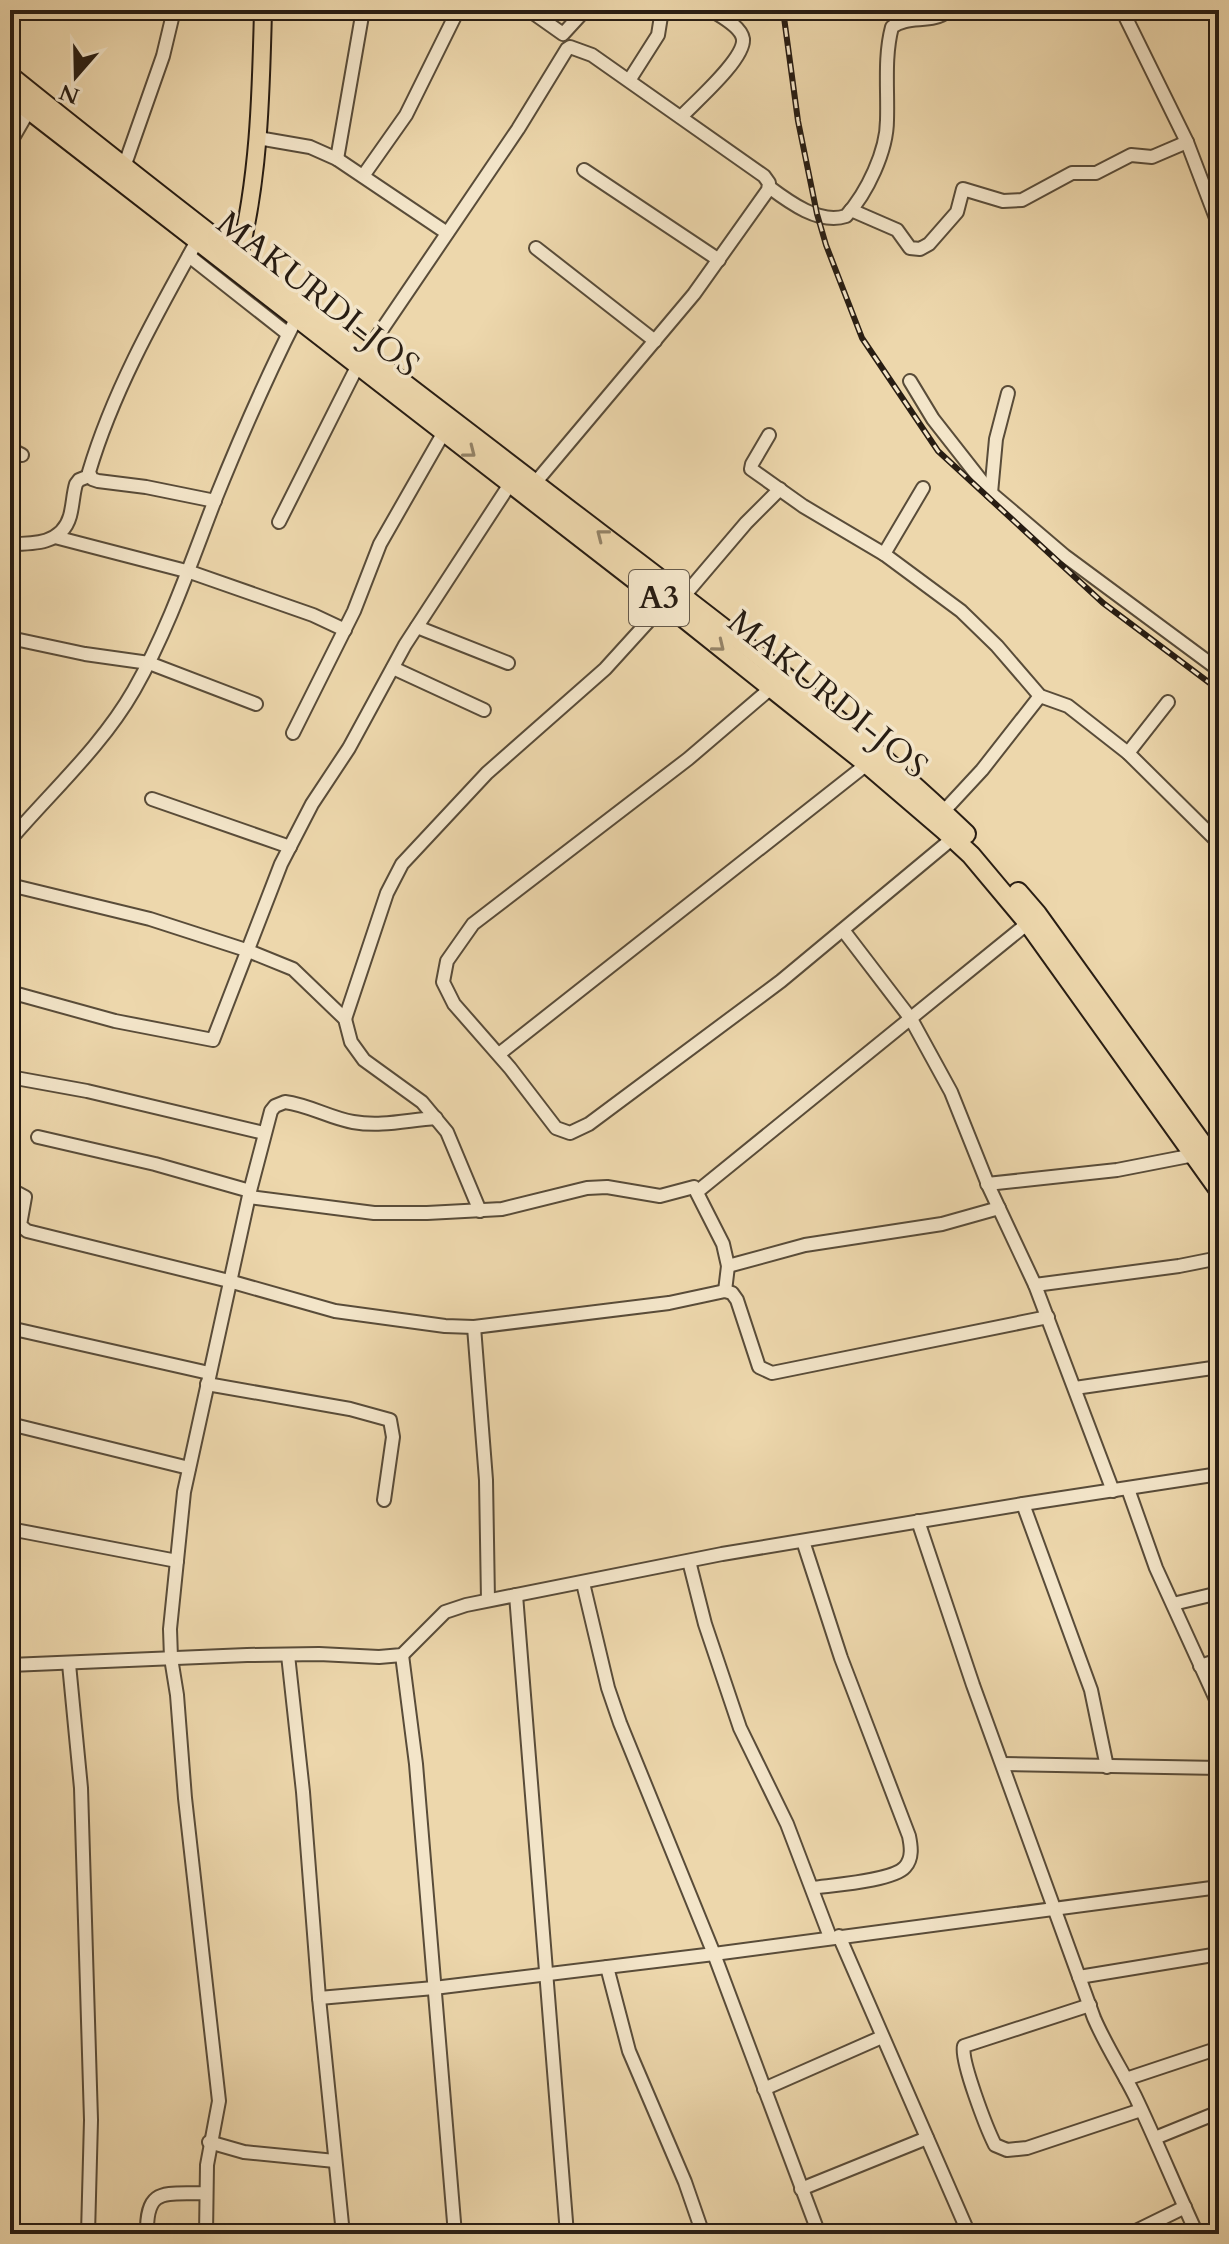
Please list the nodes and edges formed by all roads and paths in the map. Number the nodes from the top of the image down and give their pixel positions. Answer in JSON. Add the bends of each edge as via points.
{"nodes":[{"id":1,"x":174,"y":10,"type":"edge"},
{"id":2,"x":263,"y":10,"type":"edge"},
{"id":3,"x":363,"y":10,"type":"edge"},
{"id":4,"x":458,"y":10,"type":"edge"},
{"id":5,"x":529,"y":10,"type":"edge"},
{"id":6,"x":585,"y":10,"type":"edge"},
{"id":7,"x":662,"y":10,"type":"edge"},
{"id":8,"x":711,"y":10,"type":"edge"},
{"id":9,"x":949,"y":10,"type":"edge"},
{"id":10,"x":1122,"y":10,"type":"edge"},
{"id":11,"x":10,"y":76,"type":"edge"},
{"id":12,"x":630,"y":79,"type":"junction"},
{"id":13,"x":10,"y":95,"type":"edge"},
{"id":14,"x":29,"y":110,"type":"junction"},
{"id":15,"x":681,"y":117,"type":"junction"},
{"id":16,"x":258,"y":138,"type":"junction"},
{"id":17,"x":1187,"y":142,"type":"junction"},
{"id":18,"x":10,"y":143,"type":"edge"},
{"id":19,"x":337,"y":159,"type":"junction"},
{"id":20,"x":124,"y":167,"type":"junction"},
{"id":21,"x":584,"y":170,"type":"dead end"},
{"id":22,"x":363,"y":176,"type":"junction"},
{"id":23,"x":769,"y":187,"type":"junction"},
{"id":24,"x":851,"y":210,"type":"junction"},
{"id":25,"x":1219,"y":226,"type":"edge"},
{"id":26,"x":447,"y":233,"type":"junction"},
{"id":27,"x":193,"y":248,"type":"junction"},
{"id":28,"x":536,"y":248,"type":"dead end"},
{"id":29,"x":719,"y":260,"type":"junction"},
{"id":30,"x":235,"y":272,"type":"junction"},
{"id":31,"x":293,"y":325,"type":"junction"},
{"id":32,"x":655,"y":341,"type":"junction"},
{"id":33,"x":362,"y":359,"type":"junction"},
{"id":34,"x":910,"y":381,"type":"dead end"},
{"id":35,"x":1008,"y":393,"type":"dead end"},
{"id":36,"x":444,"y":432,"type":"junction"},
{"id":37,"x":769,"y":435,"type":"dead end"},
{"id":38,"x":89,"y":476,"type":"junction"},
{"id":39,"x":535,"y":483,"type":"junction"},
{"id":40,"x":510,"y":484,"type":"junction"},
{"id":41,"x":923,"y":488,"type":"dead end"},
{"id":42,"x":780,"y":489,"type":"junction"},
{"id":43,"x":991,"y":493,"type":"junction"},
{"id":44,"x":215,"y":501,"type":"junction"},
{"id":45,"x":279,"y":522,"type":"dead end"},
{"id":46,"x":55,"y":537,"type":"junction"},
{"id":47,"x":10,"y":544,"type":"edge"},
{"id":48,"x":884,"y":554,"type":"junction"},
{"id":49,"x":190,"y":572,"type":"junction"},
{"id":50,"x":674,"y":600,"type":"junction"},
{"id":51,"x":417,"y":627,"type":"junction"},
{"id":52,"x":345,"y":630,"type":"junction"},
{"id":53,"x":10,"y":638,"type":"edge"},
{"id":54,"x":149,"y":663,"type":"junction"},
{"id":55,"x":508,"y":663,"type":"dead end"},
{"id":56,"x":393,"y":668,"type":"junction"},
{"id":57,"x":1219,"y":670,"type":"edge"},
{"id":58,"x":778,"y":683,"type":"junction"},
{"id":59,"x":1040,"y":696,"type":"junction"},
{"id":60,"x":1168,"y":702,"type":"dead end"},
{"id":61,"x":256,"y":704,"type":"dead end"},
{"id":62,"x":484,"y":710,"type":"dead end"},
{"id":63,"x":293,"y":733,"type":"dead end"},
{"id":64,"x":1128,"y":753,"type":"junction"},
{"id":65,"x":867,"y":764,"type":"junction"},
{"id":66,"x":152,"y":799,"type":"dead end"},
{"id":67,"x":943,"y":812,"type":"junction"},
{"id":68,"x":953,"y":838,"type":"junction"},
{"id":69,"x":10,"y":840,"type":"edge"},
{"id":70,"x":1219,"y":843,"type":"edge"},
{"id":71,"x":290,"y":847,"type":"junction"},
{"id":72,"x":10,"y":885,"type":"edge"},
{"id":73,"x":1028,"y":923,"type":"junction"},
{"id":74,"x":843,"y":930,"type":"junction"},
{"id":75,"x":246,"y":950,"type":"junction"},
{"id":76,"x":10,"y":992,"type":"edge"},
{"id":77,"x":345,"y":1019,"type":"junction"},
{"id":78,"x":911,"y":1019,"type":"junction"},
{"id":79,"x":499,"y":1054,"type":"junction"},
{"id":80,"x":10,"y":1077,"type":"edge"},
{"id":81,"x":422,"y":1102,"type":"junction"},
{"id":82,"x":436,"y":1118,"type":"junction"},
{"id":83,"x":411,"y":1120,"type":"junction"},
{"id":84,"x":264,"y":1133,"type":"junction"},
{"id":85,"x":38,"y":1137,"type":"dead end"},
{"id":86,"x":1194,"y":1155,"type":"junction"},
{"id":87,"x":1219,"y":1167,"type":"edge"},
{"id":88,"x":987,"y":1184,"type":"junction"},
{"id":89,"x":10,"y":1189,"type":"edge"},
{"id":90,"x":1219,"y":1190,"type":"edge"},
{"id":91,"x":698,"y":1191,"type":"junction"},
{"id":92,"x":249,"y":1194,"type":"junction"},
{"id":93,"x":999,"y":1208,"type":"junction"},
{"id":94,"x":480,"y":1211,"type":"junction"},
{"id":95,"x":1219,"y":1258,"type":"edge"},
{"id":96,"x":728,"y":1266,"type":"junction"},
{"id":97,"x":229,"y":1281,"type":"junction"},
{"id":98,"x":1035,"y":1285,"type":"junction"},
{"id":99,"x":725,"y":1291,"type":"junction"},
{"id":100,"x":1048,"y":1317,"type":"junction"},
{"id":101,"x":474,"y":1327,"type":"junction"},
{"id":102,"x":10,"y":1328,"type":"edge"},
{"id":103,"x":1219,"y":1367,"type":"edge"},
{"id":104,"x":208,"y":1378,"type":"junction"},
{"id":105,"x":1075,"y":1388,"type":"junction"},
{"id":106,"x":10,"y":1424,"type":"edge"},
{"id":107,"x":189,"y":1468,"type":"junction"},
{"id":108,"x":1219,"y":1474,"type":"edge"},
{"id":109,"x":1128,"y":1489,"type":"junction"},
{"id":110,"x":1113,"y":1491,"type":"junction"},
{"id":111,"x":384,"y":1500,"type":"dead end"},
{"id":112,"x":1023,"y":1504,"type":"junction"},
{"id":113,"x":918,"y":1521,"type":"junction"},
{"id":114,"x":10,"y":1529,"type":"edge"},
{"id":115,"x":803,"y":1541,"type":"junction"},
{"id":116,"x":177,"y":1561,"type":"junction"},
{"id":117,"x":689,"y":1561,"type":"junction"},
{"id":118,"x":583,"y":1583,"type":"junction"},
{"id":119,"x":1219,"y":1593,"type":"edge"},
{"id":120,"x":516,"y":1595,"type":"junction"},
{"id":121,"x":488,"y":1600,"type":"junction"},
{"id":122,"x":1173,"y":1604,"type":"junction"},
{"id":123,"x":288,"y":1655,"type":"junction"},
{"id":124,"x":402,"y":1655,"type":"junction"},
{"id":125,"x":171,"y":1658,"type":"junction"},
{"id":126,"x":1219,"y":1660,"type":"edge"},
{"id":127,"x":69,"y":1664,"type":"junction"},
{"id":128,"x":10,"y":1665,"type":"edge"},
{"id":129,"x":1200,"y":1666,"type":"junction"},
{"id":130,"x":1219,"y":1706,"type":"edge"},
{"id":131,"x":1003,"y":1764,"type":"junction"},
{"id":132,"x":1107,"y":1767,"type":"junction"},
{"id":133,"x":1219,"y":1768,"type":"edge"},
{"id":134,"x":1219,"y":1887,"type":"edge"},
{"id":135,"x":812,"y":1888,"type":"junction"},
{"id":136,"x":1056,"y":1908,"type":"junction"},
{"id":137,"x":834,"y":1936,"type":"junction"},
{"id":138,"x":714,"y":1954,"type":"junction"},
{"id":139,"x":1219,"y":1954,"type":"edge"},
{"id":140,"x":607,"y":1967,"type":"junction"},
{"id":141,"x":546,"y":1974,"type":"junction"},
{"id":142,"x":1079,"y":1977,"type":"junction"},
{"id":143,"x":434,"y":1988,"type":"junction"},
{"id":144,"x":319,"y":1998,"type":"junction"},
{"id":145,"x":1090,"y":2005,"type":"junction"},
{"id":146,"x":882,"y":2037,"type":"junction"},
{"id":147,"x":1219,"y":2048,"type":"edge"},
{"id":148,"x":1126,"y":2079,"type":"junction"},
{"id":149,"x":764,"y":2089,"type":"junction"},
{"id":150,"x":1141,"y":2110,"type":"junction"},
{"id":151,"x":1219,"y":2112,"type":"edge"},
{"id":152,"x":927,"y":2138,"type":"junction"},
{"id":153,"x":1155,"y":2138,"type":"junction"},
{"id":154,"x":209,"y":2142,"type":"junction"},
{"id":155,"x":231,"y":2149,"type":"junction"},
{"id":156,"x":335,"y":2161,"type":"junction"},
{"id":157,"x":207,"y":2165,"type":"junction"},
{"id":158,"x":801,"y":2189,"type":"junction"},
{"id":159,"x":206,"y":2193,"type":"junction"},
{"id":160,"x":1185,"y":2207,"type":"junction"},
{"id":161,"x":88,"y":2234,"type":"edge"},
{"id":162,"x":147,"y":2234,"type":"edge"},
{"id":163,"x":206,"y":2234,"type":"edge"},
{"id":164,"x":343,"y":2234,"type":"edge"},
{"id":165,"x":455,"y":2234,"type":"edge"},
{"id":166,"x":567,"y":2234,"type":"edge"},
{"id":167,"x":703,"y":2234,"type":"edge"},
{"id":168,"x":819,"y":2234,"type":"edge"},
{"id":169,"x":969,"y":2234,"type":"edge"},
{"id":170,"x":1130,"y":2234,"type":"edge"},
{"id":171,"x":1197,"y":2234,"type":"edge"}],
"edges":[{"from":1,"to":20,"type":"street"},
{"from":2,"to":16,"type":"main road"},
{"from":3,"to":19,"type":"street"},
{"from":4,"to":22,"type":"street","via":[[406,115]]},
{"from":5,"to":6,"type":"street","via":[[563,34]]},
{"from":7,"to":12,"type":"street","via":[[658,35]]},
{"from":8,"to":15,"type":"street","via":[[740,33],[741,50]]},
{"from":9,"to":24,"type":"street","via":[[934,19],[910,19],[892,27],[883,146]]},
{"from":10,"to":17,"type":"street"},
{"from":11,"to":20,"type":"highway","name":"MAKURDI-JOS","number":"A3"},
{"from":12,"to":15,"type":"street"},
{"from":12,"to":26,"type":"street","via":[[592,55],[567,49]]},
{"from":13,"to":14,"type":"highway","name":"MAKURDI-JOS","number":"A3"},
{"from":14,"to":18,"type":"street"},
{"from":14,"to":27,"type":"highway","name":"MAKURDI-JOS","number":"A3"},
{"from":15,"to":23,"type":"street","via":[[764,176]]},
{"from":16,"to":19,"type":"street","via":[[310,147]]},
{"from":16,"to":30,"type":"main road"},
{"from":17,"to":24,"type":"street","via":[[1152,157],[1131,155],[1096,173],[1072,173],[1022,200],[1003,201],[963,189],[957,212],[920,249],[910,248],[892,227]]},
{"from":17,"to":25,"type":"street"},
{"from":19,"to":22,"type":"street"},
{"from":20,"to":30,"type":"highway","name":"MAKURDI-JOS","number":"A3"},
{"from":21,"to":29,"type":"street"},
{"from":22,"to":26,"type":"street"},
{"from":23,"to":24,"type":"street","via":[[789,203],[817,214],[839,218]]},
{"from":23,"to":29,"type":"street"},
{"from":26,"to":33,"type":"street"},
{"from":27,"to":30,"type":"highway","name":"MAKURDI-JOS","number":"A3"},
{"from":27,"to":38,"type":"street","via":[[118,394]]},
{"from":28,"to":32,"type":"street"},
{"from":29,"to":32,"type":"street"},
{"from":30,"to":31,"type":"highway","name":"MAKURDI-JOS","number":"A3"},
{"from":30,"to":33,"type":"highway","name":"MAKURDI-JOS","number":"A3"},
{"from":31,"to":33,"type":"highway","name":"MAKURDI-JOS","number":"A3"},
{"from":31,"to":44,"type":"street"},
{"from":32,"to":39,"type":"street"},
{"from":33,"to":36,"type":"highway","name":"MAKURDI-JOS","number":"A3"},
{"from":33,"to":39,"type":"highway","name":"MAKURDI-JOS","number":"A3"},
{"from":33,"to":45,"type":"street"},
{"from":34,"to":43,"type":"street"},
{"from":35,"to":43,"type":"street","via":[[996,439]]},
{"from":36,"to":40,"type":"highway","name":"MAKURDI-JOS","number":"A3","one_way":true},
{"from":36,"to":52,"type":"street","via":[[380,544]]},
{"from":37,"to":42,"type":"street","via":[[751,467]]},
{"from":38,"to":44,"type":"street"},
{"from":38,"to":46,"type":"street","via":[[76,484],[68,522]]},
{"from":50,"to":39,"type":"highway","name":"MAKURDI-JOS","number":"A3","one_way":true},
{"from":40,"to":50,"type":"highway","name":"MAKURDI-JOS","number":"A3"},
{"from":40,"to":51,"type":"street"},
{"from":41,"to":48,"type":"street"},
{"from":42,"to":48,"type":"street"},
{"from":42,"to":50,"type":"street"},
{"from":43,"to":57,"type":"street","via":[[1065,556]]},
{"from":44,"to":49,"type":"street"},
{"from":46,"to":47,"type":"street"},
{"from":46,"to":49,"type":"street"},
{"from":48,"to":59,"type":"street","via":[[961,611]]},
{"from":49,"to":52,"type":"street"},
{"from":49,"to":54,"type":"street"},
{"from":50,"to":58,"type":"highway","name":"MAKURDI-JOS","number":"A3"},
{"from":50,"to":77,"type":"street","via":[[487,773],[402,864],[387,893]]},
{"from":51,"to":55,"type":"street"},
{"from":51,"to":56,"type":"street"},
{"from":52,"to":63,"type":"street"},
{"from":53,"to":54,"type":"street"},
{"from":54,"to":61,"type":"street"},
{"from":54,"to":69,"type":"street","via":[[108,728]]},
{"from":56,"to":62,"type":"street"},
{"from":56,"to":71,"type":"street"},
{"from":58,"to":65,"type":"highway","name":"MAKURDI-JOS","number":"A3"},
{"from":58,"to":67,"type":"highway","name":"MAKURDI-JOS","number":"A3"},
{"from":58,"to":79,"type":"street","via":[[473,924],[447,961],[443,982],[454,1004]]},
{"from":59,"to":64,"type":"street","via":[[1068,706]]},
{"from":59,"to":67,"type":"street"},
{"from":60,"to":64,"type":"street"},
{"from":64,"to":70,"type":"street"},
{"from":65,"to":68,"type":"highway","name":"MAKURDI-JOS","number":"A3"},
{"from":65,"to":79,"type":"street"},
{"from":66,"to":71,"type":"street"},
{"from":67,"to":87,"type":"highway","name":"MAKURDI-JOS","number":"A3","via":[[1037,914]]},
{"from":68,"to":73,"type":"highway","name":"MAKURDI-JOS","number":"A3"},
{"from":68,"to":74,"type":"street"},
{"from":71,"to":75,"type":"street"},
{"from":72,"to":75,"type":"street","via":[[150,919]]},
{"from":73,"to":78,"type":"street"},
{"from":73,"to":86,"type":"highway","name":"MAKURDI-JOS","number":"A3"},
{"from":74,"to":78,"type":"street"},
{"from":74,"to":79,"type":"street","via":[[578,1132],[556,1128]]},
{"from":75,"to":76,"type":"street","via":[[211,1041]]},
{"from":75,"to":77,"type":"street","via":[[293,969]]},
{"from":77,"to":81,"type":"street","via":[[351,1042],[364,1060]]},
{"from":78,"to":88,"type":"street","via":[[951,1092]]},
{"from":78,"to":91,"type":"street"},
{"from":80,"to":84,"type":"street"},
{"from":81,"to":82,"type":"street"},
{"from":81,"to":83,"type":"street"},
{"from":82,"to":83,"type":"street"},
{"from":82,"to":94,"type":"street"},
{"from":83,"to":84,"type":"street","via":[[388,1125],[350,1121],[285,1102],[271,1111]]},
{"from":84,"to":92,"type":"street"},
{"from":85,"to":92,"type":"street","via":[[155,1164]]},
{"from":86,"to":88,"type":"street","via":[[1117,1170]]},
{"from":86,"to":90,"type":"highway","name":"MAKURDI-JOS","number":"A3"},
{"from":88,"to":93,"type":"street"},
{"from":89,"to":97,"type":"street","via":[[25,1197],[20,1225],[27,1231]]},
{"from":91,"to":94,"type":"street","via":[[689,1187],[660,1196],[587,1188]]},
{"from":91,"to":96,"type":"street"},
{"from":92,"to":94,"type":"street","via":[[374,1213]]},
{"from":92,"to":97,"type":"street"},
{"from":93,"to":96,"type":"street","via":[[942,1224],[816,1243]]},
{"from":93,"to":98,"type":"street"},
{"from":95,"to":98,"type":"street"},
{"from":96,"to":99,"type":"street"},
{"from":97,"to":101,"type":"street","via":[[367,1317]]},
{"from":97,"to":104,"type":"street"},
{"from":98,"to":100,"type":"street"},
{"from":99,"to":100,"type":"street","via":[[737,1300],[759,1367],[772,1373]]},
{"from":99,"to":101,"type":"street"},
{"from":100,"to":105,"type":"street"},
{"from":101,"to":121,"type":"street","via":[[486,1480]]},
{"from":102,"to":104,"type":"street"},
{"from":103,"to":105,"type":"street"},
{"from":104,"to":107,"type":"street"},
{"from":104,"to":111,"type":"street","via":[[390,1420],[393,1437]]},
{"from":105,"to":110,"type":"street"},
{"from":106,"to":107,"type":"street"},
{"from":107,"to":116,"type":"street"},
{"from":108,"to":109,"type":"street"},
{"from":109,"to":110,"type":"street"},
{"from":109,"to":122,"type":"street"},
{"from":110,"to":112,"type":"street"},
{"from":112,"to":113,"type":"street"},
{"from":112,"to":132,"type":"street","via":[[1091,1690]]},
{"from":113,"to":115,"type":"street"},
{"from":113,"to":131,"type":"street"},
{"from":114,"to":116,"type":"street"},
{"from":115,"to":117,"type":"street"},
{"from":115,"to":135,"type":"street","via":[[911,1852],[894,1875]]},
{"from":116,"to":125,"type":"street"},
{"from":117,"to":118,"type":"street"},
{"from":117,"to":135,"type":"street","via":[[740,1728]]},
{"from":118,"to":120,"type":"street"},
{"from":118,"to":138,"type":"street","via":[[620,1723]]},
{"from":119,"to":122,"type":"street"},
{"from":120,"to":121,"type":"street"},
{"from":120,"to":141,"type":"street"},
{"from":121,"to":124,"type":"street","via":[[445,1612]]},
{"from":122,"to":129,"type":"street"},
{"from":123,"to":124,"type":"street"},
{"from":123,"to":125,"type":"street"},
{"from":123,"to":144,"type":"street"},
{"from":124,"to":143,"type":"street"},
{"from":125,"to":127,"type":"street"},
{"from":125,"to":154,"type":"street","via":[[219,2101]]},
{"from":126,"to":129,"type":"street"},
{"from":127,"to":128,"type":"street"},
{"from":127,"to":161,"type":"street","via":[[81,1788],[91,2120]]},
{"from":129,"to":130,"type":"street"},
{"from":131,"to":132,"type":"street"},
{"from":131,"to":136,"type":"street"},
{"from":132,"to":133,"type":"street"},
{"from":134,"to":136,"type":"street"},
{"from":135,"to":137,"type":"street"},
{"from":136,"to":137,"type":"street"},
{"from":136,"to":142,"type":"street"},
{"from":137,"to":138,"type":"street"},
{"from":137,"to":146,"type":"street"},
{"from":138,"to":140,"type":"street"},
{"from":138,"to":149,"type":"street"},
{"from":139,"to":142,"type":"street"},
{"from":140,"to":141,"type":"street"},
{"from":140,"to":167,"type":"street","via":[[629,2051]]},
{"from":141,"to":143,"type":"street"},
{"from":141,"to":166,"type":"street"},
{"from":142,"to":145,"type":"street"},
{"from":143,"to":144,"type":"street"},
{"from":143,"to":165,"type":"street"},
{"from":144,"to":156,"type":"street"},
{"from":145,"to":148,"type":"street"},
{"from":145,"to":150,"type":"street","via":[[964,2046],[963,2061],[995,2145],[1027,2148]]},
{"from":146,"to":149,"type":"street"},
{"from":146,"to":152,"type":"street"},
{"from":147,"to":148,"type":"street"},
{"from":148,"to":150,"type":"street"},
{"from":149,"to":158,"type":"street"},
{"from":150,"to":153,"type":"street"},
{"from":151,"to":153,"type":"street"},
{"from":152,"to":158,"type":"street"},
{"from":152,"to":169,"type":"street"},
{"from":153,"to":160,"type":"street"},
{"from":154,"to":155,"type":"street"},
{"from":154,"to":157,"type":"street"},
{"from":155,"to":156,"type":"street"},
{"from":155,"to":157,"type":"street"},
{"from":156,"to":164,"type":"street"},
{"from":157,"to":159,"type":"street"},
{"from":158,"to":168,"type":"street"},
{"from":159,"to":162,"type":"street","via":[[152,2200]]},
{"from":159,"to":163,"type":"street"},
{"from":160,"to":170,"type":"street"},
{"from":160,"to":171,"type":"street"}]}
